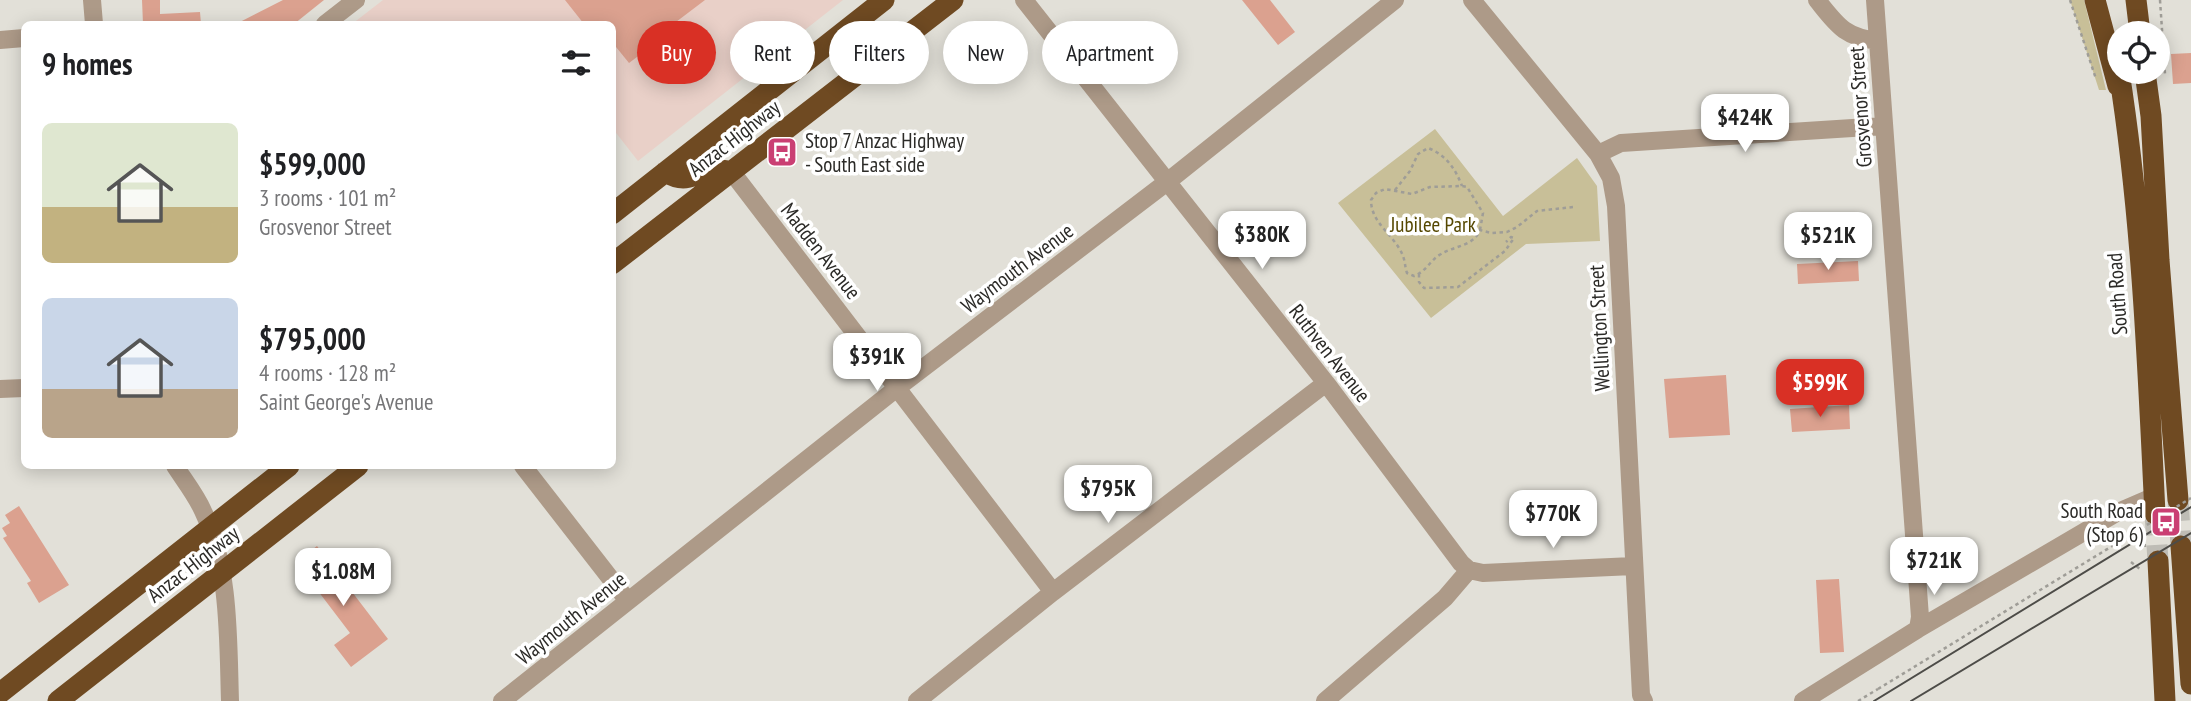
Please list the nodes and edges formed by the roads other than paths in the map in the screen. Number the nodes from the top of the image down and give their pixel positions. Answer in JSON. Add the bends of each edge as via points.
{"nodes":[{"id":1,"x":92,"y":0,"type":"edge"},
{"id":2,"x":356,"y":0,"type":"edge"},
{"id":3,"x":884,"y":0,"type":"edge"},
{"id":4,"x":953,"y":0,"type":"edge"},
{"id":5,"x":1024,"y":0,"type":"edge"},
{"id":6,"x":1395,"y":0,"type":"edge"},
{"id":7,"x":1472,"y":0,"type":"edge"},
{"id":8,"x":1817,"y":0,"type":"edge"},
{"id":9,"x":1875,"y":0,"type":"edge"},
{"id":10,"x":2095,"y":0,"type":"edge"},
{"id":11,"x":2108,"y":0,"type":"edge"},
{"id":12,"x":2136,"y":0,"type":"edge"},
{"id":13,"x":93,"y":21,"type":"edge"},
{"id":14,"x":329,"y":21,"type":"edge"},
{"id":15,"x":2111,"y":21,"type":"edge"},
{"id":16,"x":2139,"y":21,"type":"edge"},
{"id":17,"x":21,"y":38,"type":"edge"},
{"id":18,"x":0,"y":40,"type":"edge"},
{"id":19,"x":1878,"y":41,"type":"junction"},
{"id":20,"x":2121,"y":84,"type":"edge"},
{"id":21,"x":2147,"y":84,"type":"edge"},
{"id":22,"x":2126,"y":115,"type":"junction"},
{"id":23,"x":1885,"y":126,"type":"junction"},
{"id":24,"x":1598,"y":153,"type":"junction"},
{"id":25,"x":731,"y":171,"type":"junction"},
{"id":26,"x":665,"y":172,"type":"junction"},
{"id":27,"x":1167,"y":182,"type":"junction"},
{"id":28,"x":616,"y":211,"type":"edge"},
{"id":29,"x":616,"y":261,"type":"edge"},
{"id":30,"x":1326,"y":383,"type":"junction"},
{"id":31,"x":21,"y":388,"type":"edge"},
{"id":32,"x":897,"y":388,"type":"junction"},
{"id":33,"x":0,"y":389,"type":"edge"},
{"id":34,"x":177,"y":469,"type":"edge"},
{"id":35,"x":285,"y":469,"type":"edge"},
{"id":36,"x":348,"y":469,"type":"edge"},
{"id":37,"x":525,"y":469,"type":"edge"},
{"id":38,"x":2185,"y":499,"type":"tunnel mouth"},
{"id":39,"x":2151,"y":503,"type":"joint"},
{"id":40,"x":209,"y":527,"type":"junction"},
{"id":41,"x":2185,"y":556,"type":"tunnel mouth"},
{"id":42,"x":2149,"y":557,"type":"tunnel mouth"},
{"id":43,"x":1633,"y":566,"type":"junction"},
{"id":44,"x":1469,"y":570,"type":"junction"},
{"id":45,"x":221,"y":573,"type":"junction"},
{"id":46,"x":1054,"y":592,"type":"junction"},
{"id":47,"x":628,"y":601,"type":"junction"},
{"id":48,"x":1918,"y":629,"type":"junction"},
{"id":49,"x":2191,"y":684,"type":"edge"},
{"id":50,"x":0,"y":693,"type":"edge"},
{"id":51,"x":512,"y":698,"type":"edge"},
{"id":52,"x":58,"y":701,"type":"edge"},
{"id":53,"x":230,"y":701,"type":"edge"},
{"id":54,"x":917,"y":701,"type":"edge"},
{"id":55,"x":1325,"y":701,"type":"edge"},
{"id":56,"x":1644,"y":701,"type":"edge"},
{"id":57,"x":1803,"y":701,"type":"edge"},
{"id":58,"x":2165,"y":701,"type":"edge"}],
"edges":[{"from":1,"to":13,"type":"street"},
{"from":2,"to":14,"type":"street"},
{"from":3,"to":26,"type":"highway","name":"Anzac Highway"},
{"from":4,"to":25,"type":"highway","name":"Anzac Highway"},
{"from":5,"to":27,"type":"street","name":"Ruthven Avenue"},
{"from":6,"to":27,"type":"street","name":"Waymouth Avenue"},
{"from":7,"to":24,"type":"street","name":"Wellington Street"},
{"from":8,"to":19,"type":"street","via":[[1841,30]]},
{"from":9,"to":19,"type":"street","name":"Grosvenor Street"},
{"from":10,"to":22,"type":"highway"},
{"from":11,"to":15,"type":"highway","name":"South Road"},
{"from":12,"to":16,"type":"highway"},
{"from":17,"to":18,"type":"street"},
{"from":19,"to":23,"type":"street","name":"Grosvenor Street"},
{"from":20,"to":22,"type":"highway","name":"South Road"},
{"from":21,"to":38,"type":"highway","via":[[2159,260]]},
{"from":22,"to":39,"type":"highway","name":"South Road","via":[[2140,262]]},
{"from":23,"to":24,"type":"street","via":[[1620,143]]},
{"from":23,"to":48,"type":"street","name":"Grosvenor Street"},
{"from":24,"to":43,"type":"street","name":"Wellington Street","via":[[1611,178],[1616,206]]},
{"from":25,"to":26,"type":"highway","via":[[715,169],[686,178]]},
{"from":25,"to":29,"type":"highway","name":"Anzac Highway"},
{"from":25,"to":32,"type":"street","name":"Madden Avenue"},
{"from":26,"to":28,"type":"highway","name":"Anzac Highway"},
{"from":27,"to":30,"type":"street","name":"Ruthven Avenue"},
{"from":27,"to":32,"type":"street","name":"Waymouth Avenue"},
{"from":30,"to":44,"type":"street","name":"Ruthven Avenue"},
{"from":30,"to":46,"type":"street"},
{"from":31,"to":33,"type":"street"},
{"from":32,"to":46,"type":"street","name":"Madden Avenue"},
{"from":32,"to":47,"type":"street","name":"Waymouth Avenue"},
{"from":34,"to":40,"type":"street"},
{"from":35,"to":40,"type":"highway","name":"Anzac Highway"},
{"from":36,"to":45,"type":"highway","name":"Anzac Highway"},
{"from":37,"to":47,"type":"street"},
{"from":39,"to":48,"type":"street","via":[[2118,512]]},
{"from":40,"to":45,"type":"street"},
{"from":40,"to":50,"type":"highway","name":"Anzac Highway"},
{"from":41,"to":49,"type":"highway"},
{"from":42,"to":58,"type":"highway"},
{"from":43,"to":44,"type":"street"},
{"from":43,"to":56,"type":"street","name":"Wellington Street"},
{"from":44,"to":55,"type":"street","via":[[1445,598]]},
{"from":45,"to":52,"type":"highway","name":"Anzac Highway"},
{"from":45,"to":53,"type":"street"},
{"from":46,"to":54,"type":"street"},
{"from":47,"to":51,"type":"street","name":"Waymouth Avenue"},
{"from":48,"to":57,"type":"street"}]}
